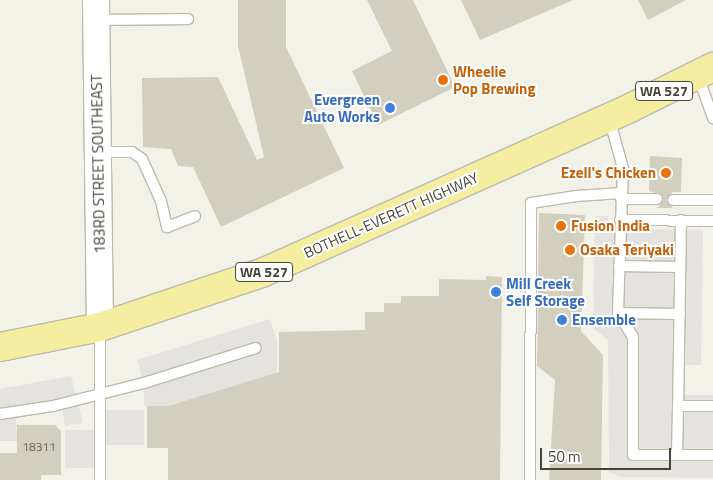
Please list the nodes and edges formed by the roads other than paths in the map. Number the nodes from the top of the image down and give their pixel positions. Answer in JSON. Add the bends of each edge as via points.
{"nodes":[{"id":1,"x":96,"y":10,"type":"edge"},
{"id":2,"x":188,"y":19,"type":"dead end"},
{"id":3,"x":705,"y":71,"type":"edge"},
{"id":4,"x":608,"y":118,"type":"junction"},
{"id":5,"x":713,"y":118,"type":"edge"},
{"id":6,"x":98,"y":152,"type":"junction"},
{"id":7,"x":622,"y":196,"type":"junction"},
{"id":8,"x":657,"y":199,"type":"dead end"},
{"id":9,"x":672,"y":200,"type":"dead end"},
{"id":10,"x":713,"y":200,"type":"edge"},
{"id":11,"x":196,"y":216,"type":"dead end"},
{"id":12,"x":620,"y":220,"type":"junction"},
{"id":13,"x":681,"y":220,"type":"junction"},
{"id":14,"x":713,"y":220,"type":"edge"},
{"id":15,"x":619,"y":266,"type":"junction"},
{"id":16,"x":680,"y":267,"type":"junction"},
{"id":17,"x":618,"y":313,"type":"junction"},
{"id":18,"x":680,"y":314,"type":"junction"},
{"id":19,"x":100,"y":327,"type":"junction"},
{"id":20,"x":0,"y":347,"type":"edge"},
{"id":21,"x":256,"y":348,"type":"dead end"},
{"id":22,"x":100,"y":394,"type":"junction"},
{"id":23,"x":678,"y":406,"type":"junction"},
{"id":24,"x":713,"y":406,"type":"edge"},
{"id":25,"x":0,"y":414,"type":"edge"},
{"id":26,"x":677,"y":455,"type":"junction"},
{"id":27,"x":713,"y":455,"type":"edge"},
{"id":28,"x":100,"y":480,"type":"edge"},
{"id":29,"x":530,"y":480,"type":"edge"}],
"edges":[{"from":1,"to":2,"type":"lane"},
{"from":1,"to":6,"type":"street","name":"183RD STREET SOUTHEAST"},
{"from":3,"to":4,"type":"main road","name":"BOTHELL-EVERETT HIGHWAY","number":"WA 527"},
{"from":3,"to":5,"type":"lane"},
{"from":4,"to":7,"type":"lane","via":[[623,168]]},
{"from":4,"to":19,"type":"main road","name":"BOTHELL-EVERETT HIGHWAY","number":"WA 527","via":[[264,272]]},
{"from":6,"to":11,"type":"lane","via":[[132,152],[142,158],[161,201],[167,227]]},
{"from":6,"to":19,"type":"street","name":"183RD STREET SOUTHEAST"},
{"from":7,"to":8,"type":"lane"},
{"from":7,"to":12,"type":"lane"},
{"from":7,"to":29,"type":"lane","via":[[576,196],[531,203]]},
{"from":9,"to":10,"type":"lane"},
{"from":12,"to":13,"type":"lane"},
{"from":12,"to":15,"type":"lane"},
{"from":13,"to":14,"type":"lane"},
{"from":13,"to":16,"type":"lane"},
{"from":15,"to":16,"type":"lane"},
{"from":15,"to":17,"type":"lane"},
{"from":16,"to":18,"type":"lane"},
{"from":17,"to":18,"type":"lane"},
{"from":17,"to":26,"type":"lane","via":[[634,337],[633,455]]},
{"from":18,"to":23,"type":"lane"},
{"from":19,"to":20,"type":"main road","name":"BOTHELL-EVERETT HIGHWAY","number":"WA 527"},
{"from":19,"to":22,"type":"lane"},
{"from":21,"to":22,"type":"lane"},
{"from":22,"to":25,"type":"lane"},
{"from":22,"to":28,"type":"lane"},
{"from":23,"to":24,"type":"lane"},
{"from":23,"to":26,"type":"lane"},
{"from":26,"to":27,"type":"lane"}]}
